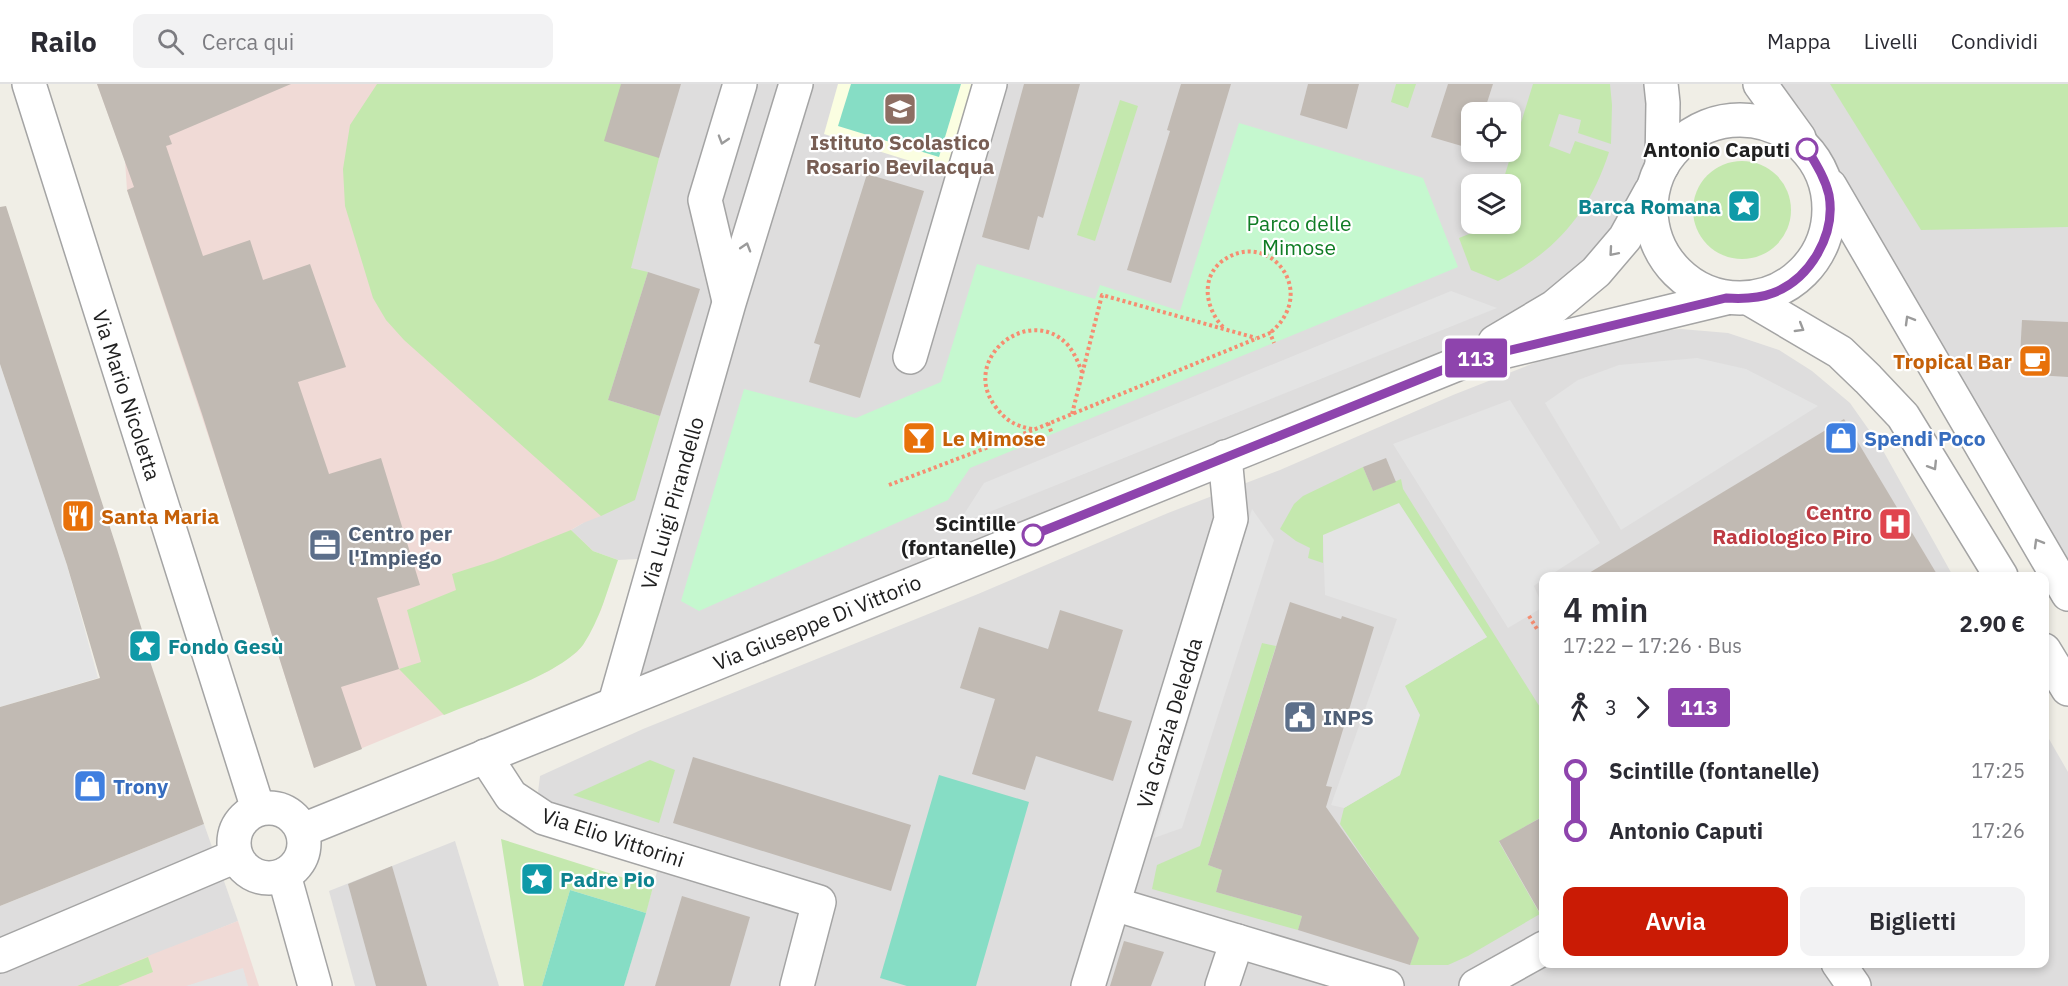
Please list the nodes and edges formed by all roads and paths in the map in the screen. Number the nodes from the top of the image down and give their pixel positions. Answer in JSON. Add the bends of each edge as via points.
{"nodes":[{"id":1,"x":29,"y":84,"type":"edge"},
{"id":2,"x":740,"y":84,"type":"edge"},
{"id":3,"x":796,"y":84,"type":"edge"},
{"id":4,"x":990,"y":84,"type":"edge"},
{"id":5,"x":1661,"y":84,"type":"edge"},
{"id":6,"x":1760,"y":84,"type":"edge"},
{"id":7,"x":1814,"y":161,"type":"junction"},
{"id":8,"x":1658,"y":175,"type":"junction"},
{"id":9,"x":1738,"y":298,"type":"junction"},
{"id":10,"x":729,"y":303,"type":"junction"},
{"id":11,"x":1226,"y":330,"type":"junction"},
{"id":12,"x":1270,"y":333,"type":"junction"},
{"id":13,"x":1256,"y":338,"type":"junction"},
{"id":14,"x":1274,"y":343,"type":"dead end"},
{"id":15,"x":910,"y":357,"type":"dead end"},
{"id":16,"x":1465,"y":361,"type":"junction"},
{"id":17,"x":1083,"y":373,"type":"junction"},
{"id":18,"x":1072,"y":414,"type":"junction"},
{"id":19,"x":1048,"y":423,"type":"junction"},
{"id":20,"x":1033,"y":430,"type":"junction"},
{"id":21,"x":1052,"y":434,"type":"dead end"},
{"id":22,"x":1225,"y":457,"type":"junction"},
{"id":23,"x":889,"y":485,"type":"dead end"},
{"id":24,"x":1999,"y":572,"type":"edge"},
{"id":25,"x":2068,"y":594,"type":"edge"},
{"id":26,"x":1529,"y":616,"type":"dead end"},
{"id":27,"x":1537,"y":629,"type":"dead end"},
{"id":28,"x":2052,"y":658,"type":"edge"},
{"id":29,"x":2068,"y":689,"type":"edge"},
{"id":30,"x":615,"y":703,"type":"junction"},
{"id":31,"x":485,"y":756,"type":"junction"},
{"id":32,"x":258,"y":809,"type":"junction"},
{"id":33,"x":303,"y":830,"type":"junction"},
{"id":34,"x":236,"y":856,"type":"junction"},
{"id":35,"x":285,"y":875,"type":"junction"},
{"id":36,"x":1114,"y":904,"type":"junction"},
{"id":37,"x":1237,"y":941,"type":"junction"},
{"id":38,"x":1539,"y":951,"type":"edge"},
{"id":39,"x":0,"y":956,"type":"edge"},
{"id":40,"x":1841,"y":968,"type":"edge"},
{"id":41,"x":315,"y":986,"type":"edge"},
{"id":42,"x":797,"y":986,"type":"edge"},
{"id":43,"x":1088,"y":986,"type":"edge"},
{"id":44,"x":1222,"y":986,"type":"edge"},
{"id":45,"x":1387,"y":986,"type":"edge"},
{"id":46,"x":1476,"y":986,"type":"edge"},
{"id":47,"x":1854,"y":986,"type":"edge"}],
"edges":[{"from":1,"to":32,"type":"street","name":"Via Mario Nicoletta"},
{"from":2,"to":10,"type":"street","name":"Via Luigi Pirandello","one_way":true,"via":[[705,200]]},
{"from":10,"to":3,"type":"street","name":"Via Luigi Pirandello","one_way":true},
{"from":4,"to":15,"type":"street"},
{"from":5,"to":8,"type":"street"},
{"from":6,"to":7,"type":"street"},
{"from":7,"to":8,"type":"street","via":[[1788,134],[1766,123],[1742,120],[1718,123],[1695,132],[1676,146]]},
{"from":7,"to":9,"type":"street","via":[[1829,196],[1823,244],[1811,265],[1794,282],[1773,293]]},
{"from":25,"to":7,"type":"street","one_way":true},
{"from":8,"to":9,"type":"street","via":[[1651,207],[1652,225],[1665,257],[1681,277],[1706,292]]},
{"from":8,"to":16,"type":"street","one_way":true,"via":[[1626,238],[1596,272],[1554,307]]},
{"from":9,"to":16,"type":"street"},
{"from":9,"to":24,"type":"street","one_way":true,"via":[[1840,352],[1868,379],[1903,416]]},
{"from":10,"to":30,"type":"street","name":"Via Luigi Pirandello"},
{"from":11,"to":12,"type":"path","via":[[1209,301],[1210,275],[1224,260],[1250,252],[1277,263],[1284,270],[1291,292],[1285,317]]},
{"from":11,"to":13,"type":"path"},
{"from":11,"to":17,"type":"path","via":[[1100,294]]},
{"from":12,"to":13,"type":"path"},
{"from":12,"to":14,"type":"path"},
{"from":13,"to":18,"type":"path"},
{"from":16,"to":22,"type":"street","name":"Via Giuseppe Di Vittorio"},
{"from":17,"to":18,"type":"path"},
{"from":17,"to":20,"type":"path","via":[[1068,345],[1051,333],[1033,330],[1001,343],[987,362],[988,394],[1012,424]]},
{"from":18,"to":19,"type":"path"},
{"from":19,"to":20,"type":"path"},
{"from":19,"to":21,"type":"path"},
{"from":20,"to":23,"type":"path"},
{"from":22,"to":30,"type":"street","name":"Via Giuseppe Di Vittorio"},
{"from":22,"to":36,"type":"street","name":"Via Grazia Deledda","via":[[1231,519]]},
{"from":26,"to":27,"type":"path"},
{"from":28,"to":29,"type":"street"},
{"from":30,"to":31,"type":"street","name":"Via Giuseppe Di Vittorio"},
{"from":31,"to":33,"type":"street","name":"Via Giuseppe Di Vittorio"},
{"from":31,"to":42,"type":"street","name":"Via Elio Vittorini","via":[[511,796],[544,818],[819,902]]},
{"from":32,"to":33,"type":"street","via":[[280,808],[297,820]]},
{"from":32,"to":34,"type":"street","via":[[240,822],[235,833]]},
{"from":33,"to":35,"type":"street","via":[[304,851],[300,861]]},
{"from":34,"to":35,"type":"street","via":[[242,866],[262,878]]},
{"from":34,"to":39,"type":"street"},
{"from":35,"to":41,"type":"street"},
{"from":36,"to":37,"type":"street"},
{"from":36,"to":43,"type":"street","name":"Via Grazia Deledda"},
{"from":37,"to":44,"type":"street"},
{"from":37,"to":45,"type":"street"},
{"from":38,"to":46,"type":"street"},
{"from":40,"to":47,"type":"street"}]}
